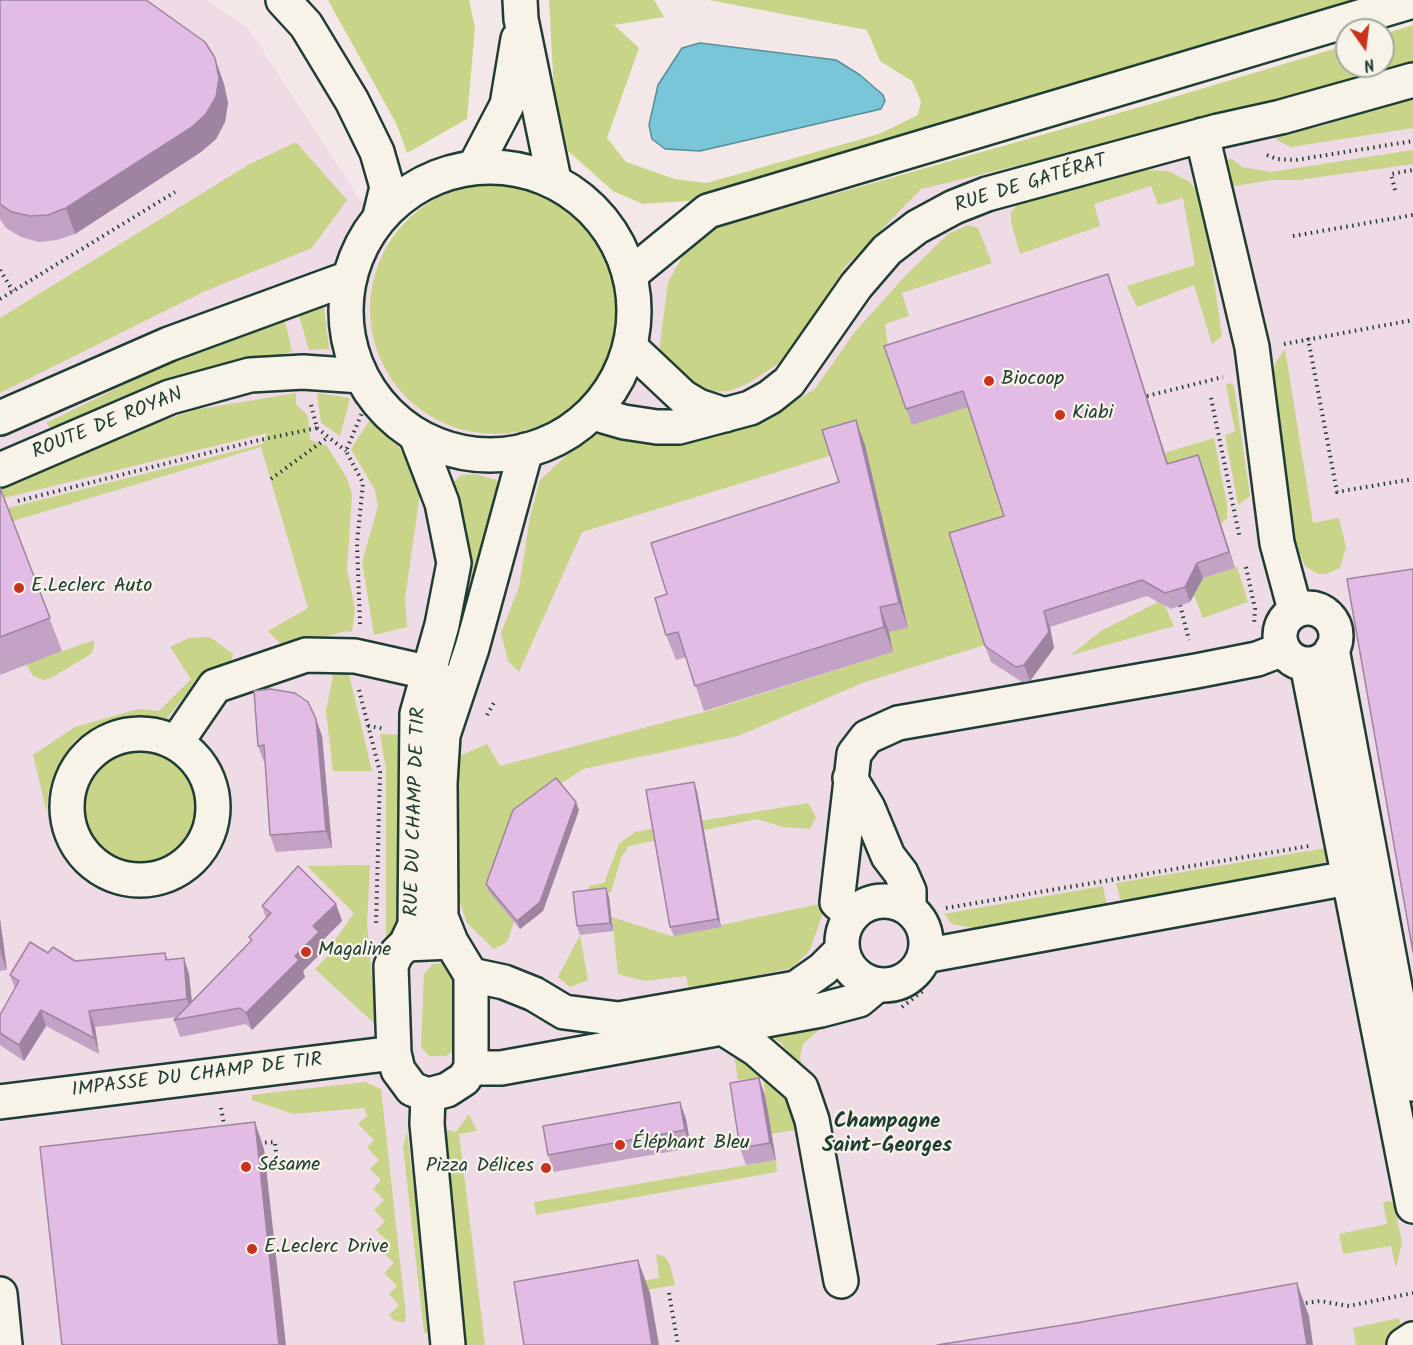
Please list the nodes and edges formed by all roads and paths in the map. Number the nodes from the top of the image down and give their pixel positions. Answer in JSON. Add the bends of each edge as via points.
{"nodes":[{"id":1,"x":283,"y":0,"type":"edge"},
{"id":2,"x":1413,"y":1,"type":"edge"},
{"id":3,"x":520,"y":10,"type":"edge"},
{"id":4,"x":1413,"y":80,"type":"edge"},
{"id":5,"x":1238,"y":126,"type":"junction"},
{"id":6,"x":1202,"y":135,"type":"junction"},
{"id":7,"x":1413,"y":141,"type":"edge"},
{"id":8,"x":475,"y":166,"type":"junction"},
{"id":9,"x":1413,"y":171,"type":"edge"},
{"id":10,"x":554,"y":180,"type":"junction"},
{"id":11,"x":1395,"y":190,"type":"dead end"},
{"id":12,"x":175,"y":192,"type":"dead end"},
{"id":13,"x":1413,"y":215,"type":"edge"},
{"id":14,"x":380,"y":216,"type":"junction"},
{"id":15,"x":1293,"y":236,"type":"dead end"},
{"id":16,"x":0,"y":270,"type":"edge"},
{"id":17,"x":631,"y":274,"type":"junction"},
{"id":18,"x":349,"y":278,"type":"junction"},
{"id":19,"x":13,"y":291,"type":"junction"},
{"id":20,"x":0,"y":299,"type":"edge"},
{"id":21,"x":1413,"y":320,"type":"edge"},
{"id":22,"x":1308,"y":338,"type":"junction"},
{"id":23,"x":630,"y":348,"type":"junction"},
{"id":24,"x":303,"y":372,"type":"junction"},
{"id":25,"x":1257,"y":372,"type":"junction"},
{"id":26,"x":366,"y":385,"type":"junction"},
{"id":27,"x":1147,"y":396,"type":"edge"},
{"id":28,"x":1211,"y":398,"type":"dead end"},
{"id":29,"x":593,"y":413,"type":"junction"},
{"id":30,"x":725,"y":414,"type":"junction"},
{"id":31,"x":0,"y":418,"type":"edge"},
{"id":32,"x":317,"y":428,"type":"junction"},
{"id":33,"x":416,"y":435,"type":"junction"},
{"id":34,"x":327,"y":438,"type":"junction"},
{"id":35,"x":526,"y":450,"type":"junction"},
{"id":36,"x":346,"y":452,"type":"junction"},
{"id":37,"x":0,"y":470,"type":"edge"},
{"id":38,"x":271,"y":479,"type":"dead end"},
{"id":39,"x":1413,"y":479,"type":"edge"},
{"id":40,"x":12,"y":503,"type":"dead end"},
{"id":41,"x":1240,"y":540,"type":"dead end"},
{"id":42,"x":1245,"y":563,"type":"dead end"},
{"id":43,"x":1295,"y":610,"type":"junction"},
{"id":44,"x":1253,"y":627,"type":"dead end"},
{"id":45,"x":1307,"y":654,"type":"junction"},
{"id":46,"x":355,"y":656,"type":"junction"},
{"id":47,"x":426,"y":676,"type":"junction"},
{"id":48,"x":457,"y":687,"type":"junction"},
{"id":49,"x":176,"y":743,"type":"junction"},
{"id":50,"x":850,"y":778,"type":"junction"},
{"id":51,"x":1339,"y":835,"type":"junction"},
{"id":52,"x":1348,"y":878,"type":"junction"},
{"id":53,"x":946,"y":908,"type":"dead end"},
{"id":54,"x":909,"y":909,"type":"junction"},
{"id":55,"x":851,"y":915,"type":"junction"},
{"id":56,"x":391,"y":938,"type":"junction"},
{"id":57,"x":451,"y":942,"type":"junction"},
{"id":58,"x":842,"y":950,"type":"junction"},
{"id":59,"x":924,"y":956,"type":"junction"},
{"id":60,"x":471,"y":975,"type":"junction"},
{"id":61,"x":877,"y":985,"type":"junction"},
{"id":62,"x":723,"y":1028,"type":"junction"},
{"id":63,"x":394,"y":1053,"type":"junction"},
{"id":64,"x":471,"y":1068,"type":"junction"},
{"id":65,"x":1413,"y":1084,"type":"edge"},
{"id":66,"x":428,"y":1095,"type":"junction"},
{"id":67,"x":0,"y":1102,"type":"edge"},
{"id":68,"x":224,"y":1126,"type":"edge"},
{"id":69,"x":226,"y":1136,"type":"edge"},
{"id":70,"x":252,"y":1144,"type":"edge"},
{"id":71,"x":277,"y":1164,"type":"dead end"},
{"id":72,"x":1413,"y":1206,"type":"edge"},
{"id":73,"x":841,"y":1281,"type":"dead end"},
{"id":74,"x":669,"y":1293,"type":"dead end"},
{"id":75,"x":1413,"y":1293,"type":"edge"},
{"id":76,"x":0,"y":1294,"type":"edge"},
{"id":77,"x":1296,"y":1305,"type":"edge"},
{"id":78,"x":1413,"y":1339,"type":"edge"},
{"id":79,"x":4,"y":1345,"type":"edge"},
{"id":80,"x":448,"y":1345,"type":"edge"},
{"id":81,"x":678,"y":1345,"type":"edge"},
{"id":82,"x":1404,"y":1345,"type":"edge"}],
"edges":[{"from":1,"to":14,"type":"street","via":[[306,25],[352,101],[377,152],[387,187]]},
{"from":2,"to":17,"type":"street","via":[[708,211]]},
{"from":3,"to":8,"type":"street","via":[[507,105]]},
{"from":3,"to":10,"type":"street"},
{"from":4,"to":5,"type":"street","name":"RUE DE GATÉRAT"},
{"from":5,"to":6,"type":"street","name":"RUE DE GATÉRAT"},
{"from":5,"to":7,"type":"path","via":[[1251,146],[1277,159],[1296,160]]},
{"from":6,"to":25,"type":"street"},
{"from":6,"to":30,"type":"street","name":"RUE DE GATÉRAT","via":[[987,194],[917,227],[887,250],[856,286],[789,382],[750,408]]},
{"from":8,"to":10,"type":"street"},
{"from":8,"to":14,"type":"street","via":[[440,174],[408,191]]},
{"from":9,"to":11,"type":"path","via":[[1391,174]]},
{"from":10,"to":17,"type":"street","via":[[581,197],[603,219],[620,245]]},
{"from":12,"to":19,"type":"path"},
{"from":13,"to":15,"type":"path"},
{"from":14,"to":18,"type":"street","via":[[361,245]]},
{"from":16,"to":19,"type":"path"},
{"from":17,"to":23,"type":"street","via":[[636,311]]},
{"from":18,"to":26,"type":"street","via":[[346,328]]},
{"from":18,"to":31,"type":"street","via":[[169,344]]},
{"from":19,"to":20,"type":"path"},
{"from":21,"to":22,"type":"path"},
{"from":22,"to":25,"type":"path","via":[[1281,345],[1272,360]]},
{"from":22,"to":39,"type":"path","via":[[1336,492]]},
{"from":23,"to":29,"type":"street","via":[[616,383]]},
{"from":23,"to":30,"type":"street","via":[[683,398]]},
{"from":24,"to":26,"type":"street","name":"ROUTE DE ROYAN"},
{"from":24,"to":32,"type":"path"},
{"from":24,"to":37,"type":"street","name":"ROUTE DE ROYAN","via":[[250,375],[170,397]]},
{"from":25,"to":27,"type":"path","via":[[1205,380]]},
{"from":25,"to":43,"type":"street","via":[[1277,543]]},
{"from":26,"to":33,"type":"street","via":[[392,417]]},
{"from":26,"to":36,"type":"path"},
{"from":28,"to":41,"type":"path"},
{"from":29,"to":30,"type":"street","name":"RUE DE GATÉRAT","via":[[657,427],[679,427]]},
{"from":29,"to":35,"type":"street","via":[[562,436]]},
{"from":32,"to":34,"type":"path"},
{"from":32,"to":40,"type":"path"},
{"from":33,"to":35,"type":"street","via":[[451,450],[489,455]]},
{"from":33,"to":47,"type":"street","name":"RUE DU CHAMP DE TIR","via":[[441,503],[454,563],[442,625]]},
{"from":34,"to":36,"type":"path"},
{"from":34,"to":38,"type":"path"},
{"from":35,"to":48,"type":"street","name":"RUE DU CHAMP DE TIR","via":[[472,648]]},
{"from":36,"to":46,"type":"path","via":[[363,483],[357,543],[362,615]]},
{"from":42,"to":44,"type":"path","via":[[1255,609]]},
{"from":43,"to":45,"type":"street","via":[[1282,623],[1280,641]]},
{"from":43,"to":45,"type":"street","via":[[1313,608],[1329,617],[1336,635]]},
{"from":45,"to":50,"type":"street","via":[[1257,659],[898,723],[867,737],[854,754]]},
{"from":45,"to":51,"type":"street"},
{"from":45,"to":65,"type":"street"},
{"from":46,"to":47,"type":"street","via":[[413,669]]},
{"from":46,"to":49,"type":"street","via":[[306,655],[215,686]]},
{"from":46,"to":56,"type":"path","via":[[356,676],[380,772]]},
{"from":47,"to":48,"type":"street"},
{"from":47,"to":56,"type":"street","name":"RUE DU CHAMP DE TIR","via":[[416,732],[415,924]]},
{"from":48,"to":57,"type":"street","name":"RUE DU CHAMP DE TIR","via":[[443,735],[440,783],[441,917]]},
{"from":49,"to":49,"type":"street","via":[[153,735],[128,735],[104,743],[85,759],[72,780],[67,804],[70,828],[81,850],[98,867],[119,877],[143,880],[166,876],[187,864],[202,846],[212,824],[213,800],[207,778],[195,758]]},
{"from":50,"to":54,"type":"street","via":[[909,891]]},
{"from":50,"to":55,"type":"street","via":[[837,903]]},
{"from":51,"to":52,"type":"street"},
{"from":51,"to":53,"type":"path","via":[[1330,842]]},
{"from":52,"to":59,"type":"street"},
{"from":52,"to":72,"type":"street"},
{"from":54,"to":55,"type":"street","via":[[885,900],[861,907]]},
{"from":54,"to":59,"type":"street","via":[[924,930]]},
{"from":55,"to":58,"type":"street","via":[[845,925]]},
{"from":56,"to":57,"type":"street"},
{"from":56,"to":63,"type":"street","name":"RUE DU CHAMP DE TIR","via":[[396,954],[391,966]]},
{"from":57,"to":60,"type":"street","name":"RUE DU CHAMP DE TIR"},
{"from":58,"to":60,"type":"street","via":[[796,988],[619,1019],[564,1012],[504,982]]},
{"from":58,"to":61,"type":"street","via":[[854,973]]},
{"from":59,"to":61,"type":"street","via":[[911,975],[889,985]]},
{"from":60,"to":64,"type":"street"},
{"from":61,"to":62,"type":"street","via":[[859,1000]]},
{"from":62,"to":64,"type":"street","via":[[501,1068]]},
{"from":62,"to":73,"type":"street","via":[[756,1049],[801,1088],[812,1120]]},
{"from":63,"to":66,"type":"street","name":"RUE DU CHAMP DE TIR","via":[[403,1081],[411,1089]]},
{"from":63,"to":67,"type":"street","name":"IMPASSE DU CHAMP DE TIR"},
{"from":64,"to":66,"type":"street","via":[[464,1079],[447,1090]]},
{"from":66,"to":80,"type":"street","via":[[427,1124]]},
{"from":68,"to":69,"type":"path"},
{"from":70,"to":71,"type":"path","via":[[274,1142]]},
{"from":74,"to":81,"type":"path"},
{"from":75,"to":77,"type":"path","via":[[1349,1306],[1320,1301]]},
{"from":76,"to":79,"type":"street"},
{"from":78,"to":82,"type":"street"}]}
